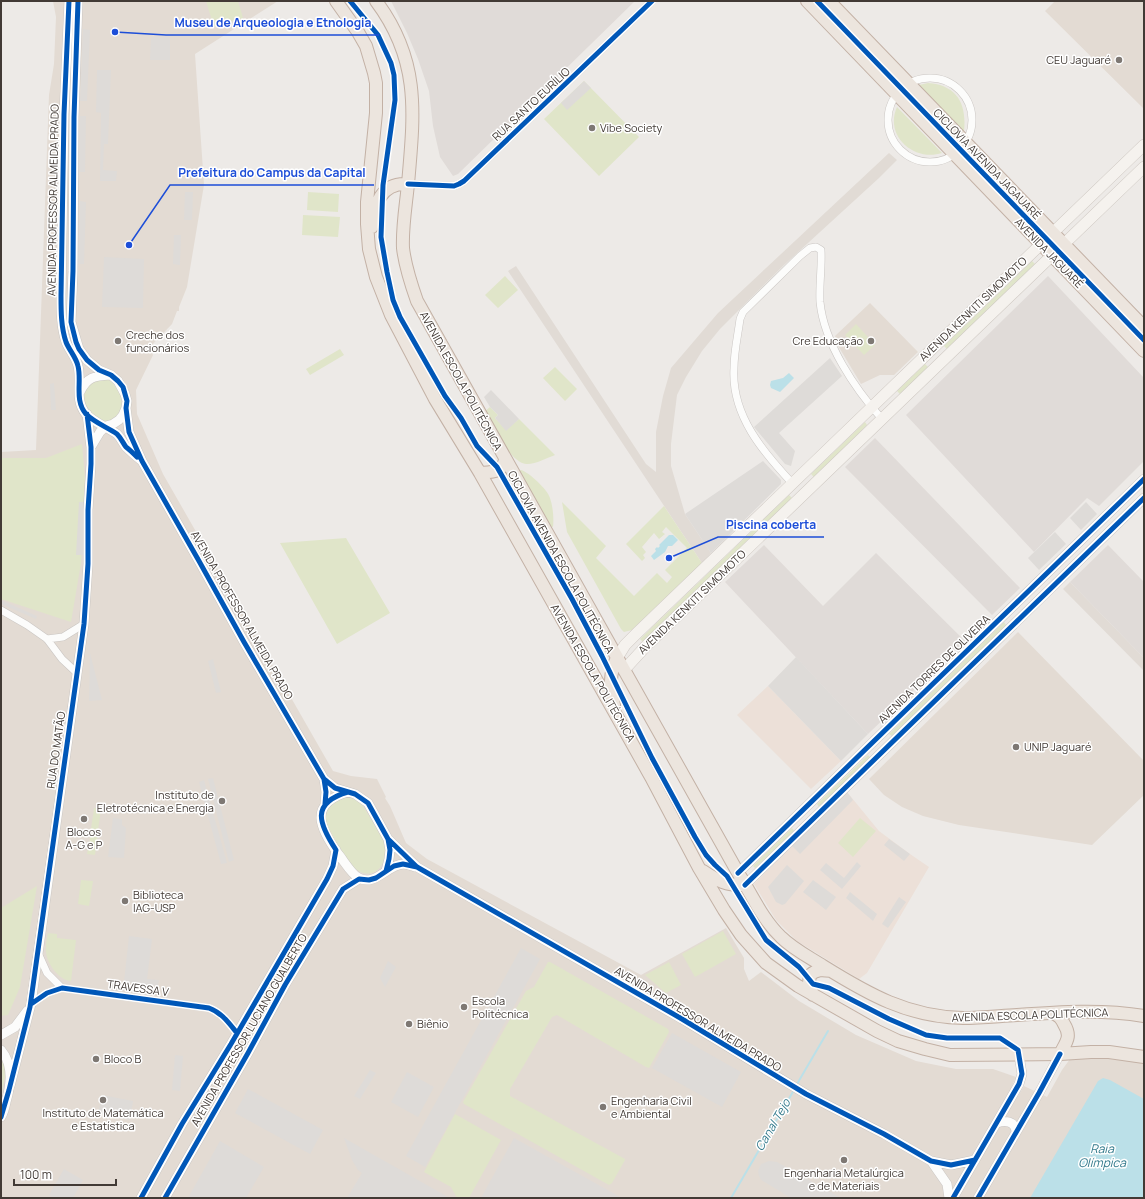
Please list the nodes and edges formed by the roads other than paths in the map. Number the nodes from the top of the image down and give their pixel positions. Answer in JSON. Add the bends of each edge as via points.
{"nodes":[{"id":1,"x":69,"y":1,"type":"edge"},
{"id":2,"x":78,"y":1,"type":"edge"},
{"id":3,"x":336,"y":1,"type":"edge"},
{"id":4,"x":376,"y":1,"type":"edge"},
{"id":5,"x":652,"y":1,"type":"edge"},
{"id":6,"x":807,"y":1,"type":"edge"},
{"id":7,"x":828,"y":1,"type":"edge"},
{"id":8,"x":908,"y":83,"type":"junction"},
{"id":9,"x":896,"y":94,"type":"junction"},
{"id":10,"x":64,"y":114,"type":"junction"},
{"id":11,"x":74,"y":122,"type":"junction"},
{"id":12,"x":64,"y":128,"type":"junction"},
{"id":13,"x":965,"y":142,"type":"junction"},
{"id":14,"x":1144,"y":145,"type":"edge"},
{"id":15,"x":954,"y":154,"type":"junction"},
{"id":16,"x":1144,"y":167,"type":"edge"},
{"id":17,"x":408,"y":184,"type":"junction"},
{"id":18,"x":1053,"y":233,"type":"junction"},
{"id":19,"x":1041,"y":244,"type":"junction"},
{"id":20,"x":1063,"y":244,"type":"junction"},
{"id":21,"x":369,"y":249,"type":"junction"},
{"id":22,"x":1051,"y":256,"type":"junction"},
{"id":23,"x":1144,"y":327,"type":"edge"},
{"id":24,"x":931,"y":350,"type":"junction"},
{"id":25,"x":1144,"y":352,"type":"edge"},
{"id":26,"x":942,"y":361,"type":"junction"},
{"id":27,"x":111,"y":375,"type":"junction"},
{"id":28,"x":79,"y":395,"type":"junction"},
{"id":29,"x":872,"y":407,"type":"junction"},
{"id":30,"x":126,"y":408,"type":"junction"},
{"id":31,"x":87,"y":414,"type":"junction"},
{"id":32,"x":882,"y":419,"type":"junction"},
{"id":33,"x":106,"y":426,"type":"junction"},
{"id":34,"x":91,"y":447,"type":"junction"},
{"id":35,"x":506,"y":460,"type":"junction"},
{"id":36,"x":142,"y":461,"type":"junction"},
{"id":37,"x":480,"y":473,"type":"junction"},
{"id":38,"x":1144,"y":479,"type":"edge"},
{"id":39,"x":793,"y":484,"type":"junction"},
{"id":40,"x":1144,"y":498,"type":"edge"},
{"id":41,"x":1092,"y":530,"type":"junction"},
{"id":42,"x":742,"y":533,"type":"junction"},
{"id":43,"x":1101,"y":540,"type":"junction"},
{"id":44,"x":753,"y":544,"type":"junction"},
{"id":45,"x":1050,"y":570,"type":"junction"},
{"id":46,"x":1059,"y":580,"type":"junction"},
{"id":47,"x":1,"y":610,"type":"edge"},
{"id":48,"x":1009,"y":610,"type":"junction"},
{"id":49,"x":1018,"y":620,"type":"junction"},
{"id":50,"x":84,"y":624,"type":"junction"},
{"id":51,"x":47,"y":639,"type":"junction"},
{"id":52,"x":617,"y":658,"type":"junction"},
{"id":53,"x":624,"y":670,"type":"junction"},
{"id":54,"x":77,"y":673,"type":"junction"},
{"id":55,"x":618,"y":717,"type":"junction"},
{"id":56,"x":324,"y":779,"type":"junction"},
{"id":57,"x":348,"y":792,"type":"junction"},
{"id":58,"x":325,"y":804,"type":"junction"},
{"id":59,"x":803,"y":811,"type":"junction"},
{"id":60,"x":812,"y":820,"type":"junction"},
{"id":61,"x":388,"y":839,"type":"junction"},
{"id":62,"x":336,"y":850,"type":"junction"},
{"id":63,"x":417,"y":867,"type":"junction"},
{"id":64,"x":699,"y":868,"type":"junction"},
{"id":65,"x":386,"y":871,"type":"junction"},
{"id":66,"x":738,"y":873,"type":"junction"},
{"id":67,"x":359,"y":879,"type":"junction"},
{"id":68,"x":745,"y":884,"type":"junction"},
{"id":69,"x":38,"y":953,"type":"junction"},
{"id":70,"x":832,"y":972,"type":"junction"},
{"id":71,"x":62,"y":988,"type":"junction"},
{"id":72,"x":813,"y":996,"type":"junction"},
{"id":73,"x":30,"y":1006,"type":"junction"},
{"id":74,"x":1053,"y":1012,"type":"junction"},
{"id":75,"x":1144,"y":1016,"type":"edge"},
{"id":76,"x":237,"y":1033,"type":"junction"},
{"id":77,"x":1,"y":1035,"type":"edge"},
{"id":78,"x":1,"y":1050,"type":"edge"},
{"id":79,"x":1060,"y":1054,"type":"junction"},
{"id":80,"x":1019,"y":1055,"type":"junction"},
{"id":81,"x":1144,"y":1057,"type":"edge"},
{"id":82,"x":10,"y":1086,"type":"junction"},
{"id":83,"x":1,"y":1117,"type":"edge"},
{"id":84,"x":997,"y":1123,"type":"junction"},
{"id":85,"x":1016,"y":1131,"type":"junction"},
{"id":86,"x":975,"y":1160,"type":"junction"},
{"id":87,"x":931,"y":1161,"type":"junction"},
{"id":88,"x":141,"y":1198,"type":"edge"},
{"id":89,"x":165,"y":1198,"type":"edge"},
{"id":90,"x":949,"y":1198,"type":"edge"},
{"id":91,"x":953,"y":1198,"type":"edge"},
{"id":92,"x":978,"y":1198,"type":"edge"}],
"edges":[{"from":1,"to":10,"type":"street","name":"AVENIDA PROFESSOR ALMEIDA PRADO"},
{"from":2,"to":11,"type":"street","name":"AVENIDA PROFESSOR ALMEIDA PRADO"},
{"from":3,"to":21,"type":"highway","name":"AVENIDA ESCOLA POLITÉCNICA","via":[[366,46],[376,83],[376,113],[367,202]]},
{"from":4,"to":17,"type":"highway","name":"AVENIDA ESCOLA POLITÉCNICA","via":[[399,38],[411,82]]},
{"from":5,"to":17,"type":"street","name":"RUA SANTO EURÍLIO","via":[[464,181],[454,186]]},
{"from":6,"to":9,"type":"highway","name":"AVENIDA JAGUARÉ"},
{"from":7,"to":8,"type":"highway","name":"AVENIDA JAGUARÉ"},
{"from":8,"to":9,"type":"street"},
{"from":8,"to":13,"type":"highway","name":"AVENIDA JAGUARÉ"},
{"from":8,"to":13,"type":"street","via":[[921,78],[935,78],[948,82],[960,90],[968,102],[971,115],[970,129]]},
{"from":9,"to":15,"type":"highway","name":"AVENIDA JAGUARÉ"},
{"from":9,"to":15,"type":"street","via":[[890,107],[888,121],[890,134],[902,152],[914,159],[927,162],[941,160]]},
{"from":10,"to":11,"type":"street"},
{"from":10,"to":12,"type":"street","name":"AVENIDA PROFESSOR ALMEIDA PRADO"},
{"from":11,"to":12,"type":"street"},
{"from":11,"to":27,"type":"street","name":"AVENIDA PROFESSOR ALMEIDA PRADO","via":[[71,322],[79,349],[87,360],[99,370]]},
{"from":12,"to":28,"type":"street","name":"AVENIDA PROFESSOR ALMEIDA PRADO","via":[[62,322],[67,344],[78,367]]},
{"from":13,"to":15,"type":"street"},
{"from":13,"to":18,"type":"highway","name":"AVENIDA JAGUARÉ"},
{"from":14,"to":18,"type":"main road","name":"AVENIDA KENKITI SIMOMOTO"},
{"from":15,"to":19,"type":"highway","name":"AVENIDA JAGUARÉ"},
{"from":16,"to":20,"type":"main road","name":"AVENIDA KENKITI SIMOMOTO"},
{"from":17,"to":21,"type":"highway","via":[[389,186],[380,196]]},
{"from":17,"to":35,"type":"highway","name":"AVENIDA ESCOLA POLITÉCNICA","via":[[403,248],[414,295]]},
{"from":18,"to":19,"type":"main road","name":"AVENIDA KENKITI SIMOMOTO"},
{"from":18,"to":20,"type":"highway","name":"AVENIDA JAGUARÉ"},
{"from":19,"to":22,"type":"highway","name":"AVENIDA JAGUARÉ"},
{"from":19,"to":24,"type":"main road","name":"AVENIDA KENKITI SIMOMOTO"},
{"from":20,"to":22,"type":"main road","name":"AVENIDA KENKITI SIMOMOTO"},
{"from":20,"to":23,"type":"highway","name":"AVENIDA JAGUARÉ"},
{"from":21,"to":37,"type":"highway","name":"AVENIDA ESCOLA POLITÉCNICA","via":[[376,277],[391,315],[435,399]]},
{"from":22,"to":25,"type":"highway","name":"AVENIDA JAGUARÉ"},
{"from":22,"to":26,"type":"main road","name":"AVENIDA KENKITI SIMOMOTO"},
{"from":24,"to":26,"type":"main road"},
{"from":24,"to":29,"type":"main road","name":"AVENIDA KENKITI SIMOMOTO"},
{"from":26,"to":32,"type":"main road","name":"AVENIDA KENKITI SIMOMOTO"},
{"from":27,"to":28,"type":"street","via":[[88,380]]},
{"from":27,"to":30,"type":"street","via":[[126,394]]},
{"from":28,"to":31,"type":"street"},
{"from":29,"to":32,"type":"street"},
{"from":29,"to":39,"type":"main road","name":"AVENIDA KENKITI SIMOMOTO"},
{"from":29,"to":39,"type":"street","via":[[834,351],[820,302],[821,250],[814,247],[800,256],[743,312],[734,368],[735,390],[748,427],[772,462]]},
{"from":30,"to":33,"type":"street","via":[[119,420]]},
{"from":30,"to":36,"type":"street","name":"AVENIDA PROFESSOR ALMEIDA PRADO","via":[[129,432]]},
{"from":31,"to":33,"type":"street","via":[[98,424]]},
{"from":31,"to":34,"type":"street","name":"RUA DO MATÃO"},
{"from":32,"to":44,"type":"main road","name":"AVENIDA KENKITI SIMOMOTO"},
{"from":33,"to":34,"type":"street"},
{"from":33,"to":36,"type":"street","name":"AVENIDA PROFESSOR ALMEIDA PRADO"},
{"from":34,"to":50,"type":"street","name":"RUA DO MATÃO"},
{"from":35,"to":37,"type":"highway","via":[[499,471]]},
{"from":35,"to":52,"type":"highway","name":"AVENIDA ESCOLA POLITÉCNICA"},
{"from":36,"to":56,"type":"street","name":"AVENIDA PROFESSOR ALMEIDA PRADO"},
{"from":37,"to":55,"type":"highway","name":"AVENIDA ESCOLA POLITÉCNICA"},
{"from":38,"to":41,"type":"street","name":"AVENIDA TORRES DE OLIVEIRA"},
{"from":39,"to":42,"type":"main road","name":"AVENIDA KENKITI SIMOMOTO"},
{"from":40,"to":43,"type":"street"},
{"from":41,"to":43,"type":"street"},
{"from":41,"to":45,"type":"street","name":"AVENIDA TORRES DE OLIVEIRA"},
{"from":42,"to":44,"type":"main road"},
{"from":42,"to":52,"type":"main road","name":"AVENIDA KENKITI SIMOMOTO","via":[[629,642]]},
{"from":43,"to":46,"type":"street"},
{"from":44,"to":53,"type":"main road","name":"AVENIDA KENKITI SIMOMOTO"},
{"from":45,"to":46,"type":"street"},
{"from":45,"to":48,"type":"street","name":"AVENIDA TORRES DE OLIVEIRA"},
{"from":46,"to":49,"type":"street"},
{"from":47,"to":51,"type":"street"},
{"from":48,"to":49,"type":"street"},
{"from":48,"to":59,"type":"street","name":"AVENIDA TORRES DE OLIVEIRA"},
{"from":49,"to":60,"type":"street"},
{"from":50,"to":51,"type":"street","via":[[63,637]]},
{"from":50,"to":54,"type":"street","name":"RUA DO MATÃO"},
{"from":51,"to":54,"type":"street"},
{"from":52,"to":53,"type":"highway","name":"AVENIDA ESCOLA POLITÉCNICA"},
{"from":52,"to":55,"type":"highway","via":[[610,684]]},
{"from":53,"to":66,"type":"highway","name":"AVENIDA ESCOLA POLITÉCNICA"},
{"from":54,"to":69,"type":"street","name":"RUA DO MATÃO"},
{"from":55,"to":64,"type":"highway","name":"AVENIDA ESCOLA POLITÉCNICA"},
{"from":56,"to":57,"type":"street","name":"AVENIDA PROFESSOR ALMEIDA PRADO","via":[[335,788]]},
{"from":56,"to":58,"type":"street","name":"AVENIDA PROFESSOR ALMEIDA PRADO"},
{"from":57,"to":58,"type":"street","via":[[336,796]]},
{"from":57,"to":61,"type":"street","via":[[368,803]]},
{"from":58,"to":62,"type":"street","via":[[321,824]]},
{"from":59,"to":60,"type":"street"},
{"from":59,"to":66,"type":"street","name":"AVENIDA TORRES DE OLIVEIRA"},
{"from":60,"to":68,"type":"street"},
{"from":61,"to":63,"type":"street","name":"AVENIDA PROFESSOR ALMEIDA PRADO"},
{"from":61,"to":65,"type":"street","via":[[390,850]]},
{"from":62,"to":67,"type":"street"},
{"from":62,"to":76,"type":"street","name":"AVENIDA PROFESSOR LUCIANO GUALBERTO","via":[[327,879]]},
{"from":63,"to":65,"type":"street","name":"AVENIDA PROFESSOR ALMEIDA PRADO","via":[[403,864]]},
{"from":63,"to":87,"type":"street","name":"AVENIDA PROFESSOR ALMEIDA PRADO","via":[[682,1019],[785,1082]]},
{"from":64,"to":68,"type":"highway","via":[[722,882],[732,885]]},
{"from":64,"to":72,"type":"highway","name":"AVENIDA ESCOLA POLITÉCNICA","via":[[724,910],[752,948],[766,963]]},
{"from":65,"to":67,"type":"street","via":[[376,878]]},
{"from":66,"to":68,"type":"highway","name":"AVENIDA ESCOLA POLITÉCNICA"},
{"from":67,"to":89,"type":"street","name":"AVENIDA PROFESSOR LUCIANO GUALBERTO","via":[[343,889],[285,985]]},
{"from":68,"to":70,"type":"highway","name":"AVENIDA ESCOLA POLITÉCNICA","via":[[781,937]]},
{"from":69,"to":71,"type":"street","via":[[47,973]]},
{"from":69,"to":73,"type":"street","name":"RUA DO MATÃO"},
{"from":70,"to":72,"type":"highway","via":[[820,970],[810,974],[808,980]]},
{"from":70,"to":74,"type":"highway","name":"AVENIDA ESCOLA POLITÉCNICA","via":[[884,1001],[937,1016],[962,1018]]},
{"from":71,"to":73,"type":"street","name":"TRAVESSA V","via":[[47,993]]},
{"from":71,"to":76,"type":"street","name":"TRAVESSA V","via":[[209,1008],[225,1018]]},
{"from":72,"to":80,"type":"highway","name":"AVENIDA ESCOLA POLITÉCNICA","via":[[898,1041],[925,1049],[950,1055]]},
{"from":73,"to":77,"type":"street","name":"RUA DO MATÃO","via":[[19,1023]]},
{"from":73,"to":82,"type":"street","name":"RUA DO MATÃO"},
{"from":74,"to":75,"type":"highway","name":"AVENIDA ESCOLA POLITÉCNICA","via":[[1113,1012]]},
{"from":74,"to":79,"type":"highway","via":[[1059,1016],[1069,1033]]},
{"from":76,"to":88,"type":"street","name":"AVENIDA PROFESSOR LUCIANO GUALBERTO"},
{"from":78,"to":82,"type":"street","via":[[8,1062]]},
{"from":79,"to":80,"type":"highway","name":"AVENIDA ESCOLA POLITÉCNICA"},
{"from":79,"to":81,"type":"highway","name":"AVENIDA ESCOLA POLITÉCNICA","via":[[1109,1052]]},
{"from":79,"to":85,"type":"street"},
{"from":80,"to":84,"type":"street","via":[[1022,1079]]},
{"from":82,"to":83,"type":"street","name":"RUA DO MATÃO"},
{"from":84,"to":85,"type":"street","via":[[1012,1123]]},
{"from":84,"to":86,"type":"street"},
{"from":85,"to":92,"type":"street"},
{"from":86,"to":87,"type":"street","name":"AVENIDA PROFESSOR ALMEIDA PRADO","via":[[951,1165]]},
{"from":86,"to":91,"type":"street"},
{"from":87,"to":90,"type":"street","name":"AVENIDA PROFESSOR ALMEIDA PRADO","via":[[947,1184]]}]}
